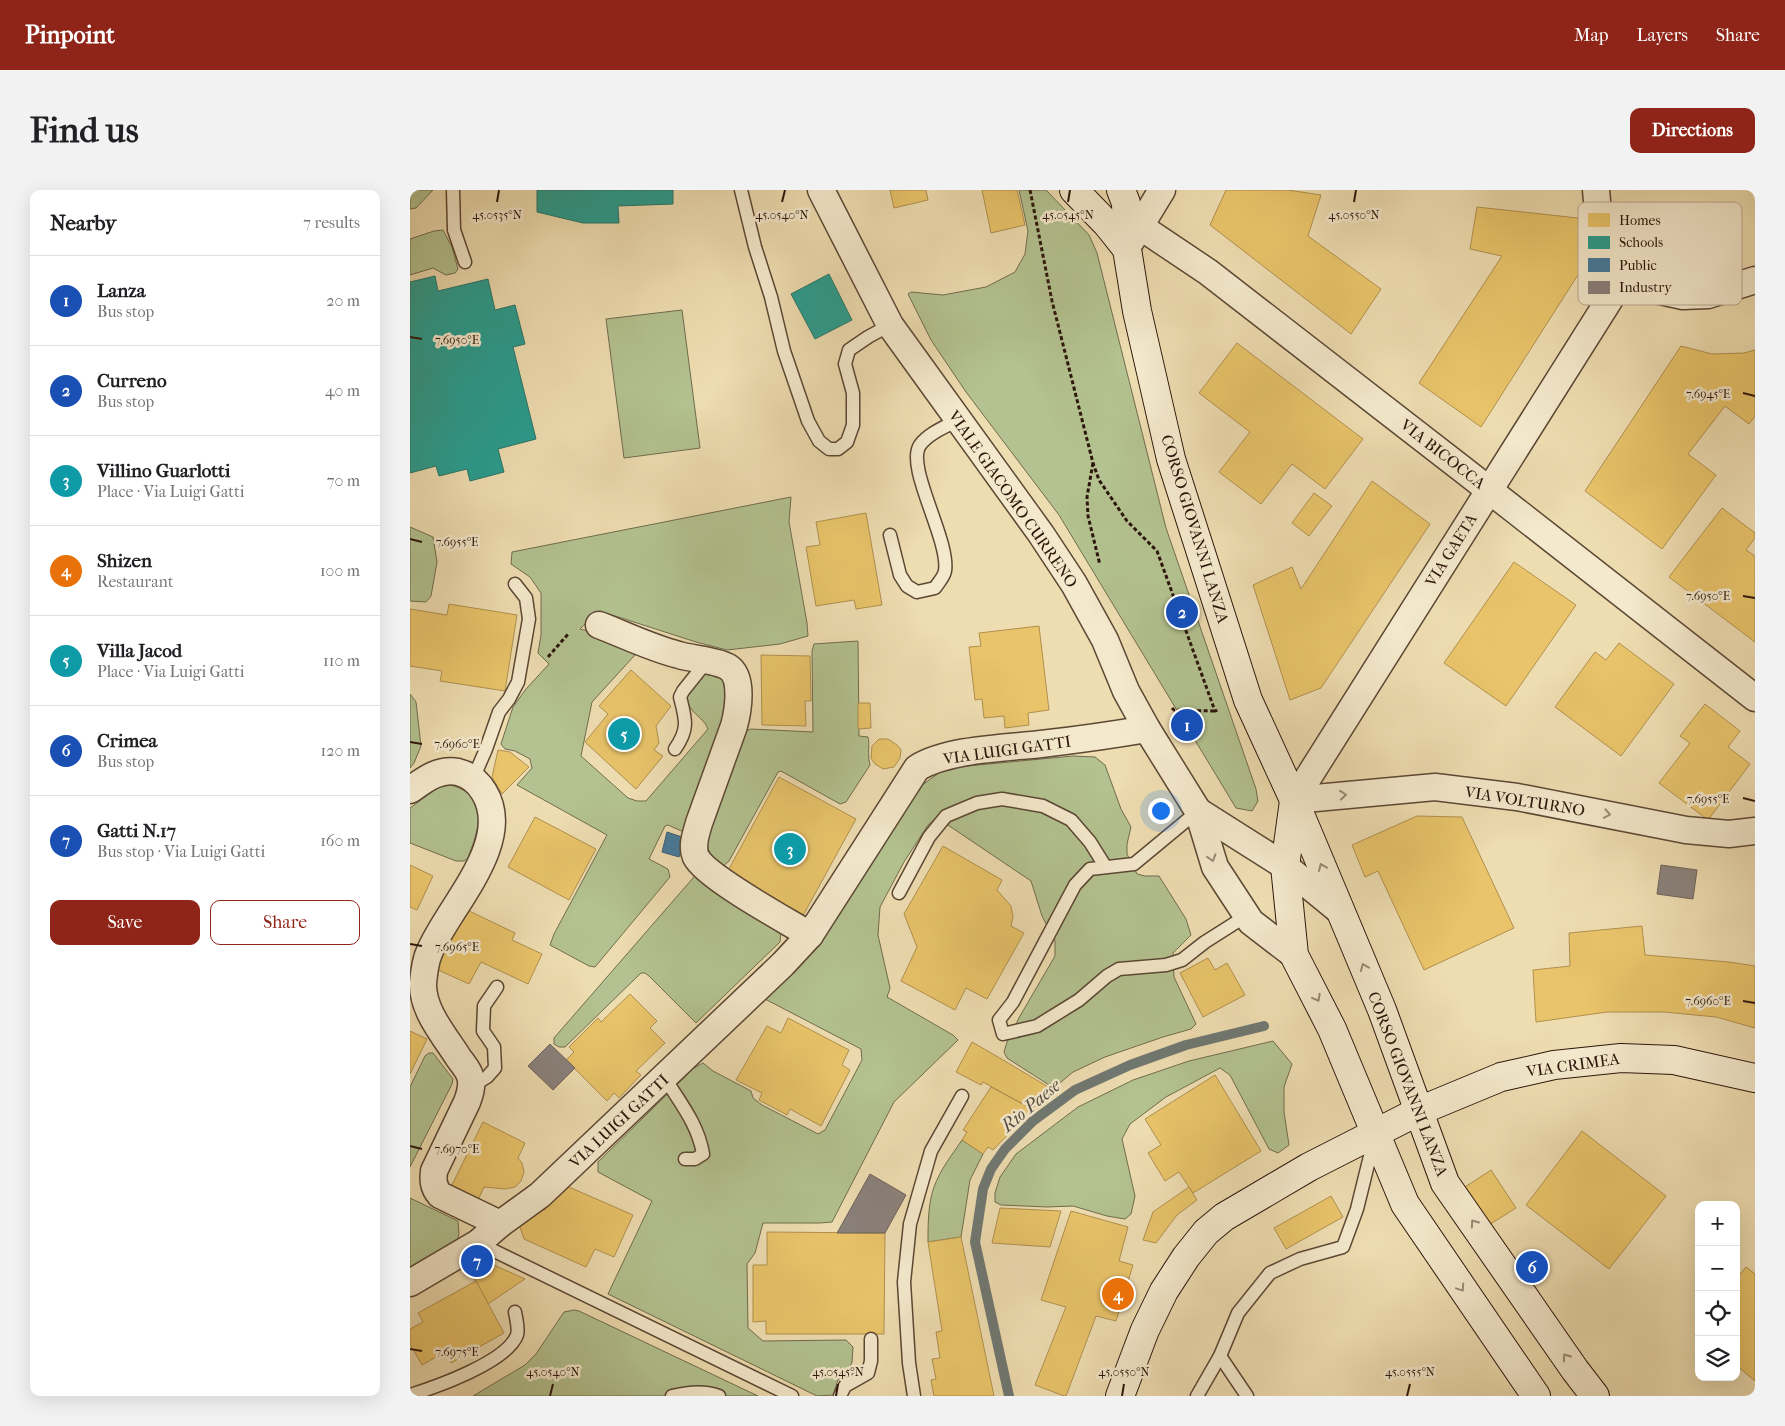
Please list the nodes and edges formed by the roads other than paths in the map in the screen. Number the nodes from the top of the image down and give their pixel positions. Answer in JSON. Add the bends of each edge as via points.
{"nodes":[{"id":1,"x":454,"y":190,"type":"edge"},
{"id":2,"x":741,"y":190,"type":"edge"},
{"id":3,"x":821,"y":190,"type":"edge"},
{"id":4,"x":1074,"y":190,"type":"edge"},
{"id":5,"x":1122,"y":190,"type":"edge"},
{"id":6,"x":1162,"y":190,"type":"edge"},
{"id":7,"x":1131,"y":231,"type":"junction"},
{"id":8,"x":465,"y":262,"type":"dead end"},
{"id":9,"x":1755,"y":280,"type":"edge"},
{"id":10,"x":1742,"y":284,"type":"edge"},
{"id":11,"x":1606,"y":305,"type":"edge"},
{"id":12,"x":890,"y":325,"type":"junction"},
{"id":13,"x":958,"y":420,"type":"junction"},
{"id":14,"x":1489,"y":490,"type":"junction"},
{"id":15,"x":890,"y":535,"type":"dead end"},
{"id":16,"x":515,"y":584,"type":"dead end"},
{"id":17,"x":599,"y":625,"type":"dead end"},
{"id":18,"x":707,"y":661,"type":"junction"},
{"id":19,"x":1755,"y":698,"type":"edge"},
{"id":20,"x":1147,"y":730,"type":"junction"},
{"id":21,"x":675,"y":749,"type":"dead end"},
{"id":22,"x":473,"y":779,"type":"junction"},
{"id":23,"x":410,"y":790,"type":"edge"},
{"id":24,"x":1294,"y":800,"type":"junction"},
{"id":25,"x":1198,"y":811,"type":"junction"},
{"id":26,"x":1755,"y":831,"type":"edge"},
{"id":27,"x":1105,"y":866,"type":"junction"},
{"id":28,"x":1285,"y":866,"type":"junction"},
{"id":29,"x":899,"y":893,"type":"dead end"},
{"id":30,"x":1341,"y":912,"type":"junction"},
{"id":31,"x":1246,"y":916,"type":"junction"},
{"id":32,"x":810,"y":935,"type":"junction"},
{"id":33,"x":1294,"y":955,"type":"junction"},
{"id":34,"x":497,"y":987,"type":"dead end"},
{"id":35,"x":665,"y":1078,"type":"junction"},
{"id":36,"x":1755,"y":1078,"type":"edge"},
{"id":37,"x":470,"y":1087,"type":"junction"},
{"id":38,"x":962,"y":1096,"type":"dead end"},
{"id":39,"x":1397,"y":1122,"type":"junction"},
{"id":40,"x":685,"y":1159,"type":"dead end"},
{"id":41,"x":500,"y":1224,"type":"junction"},
{"id":42,"x":478,"y":1243,"type":"junction"},
{"id":43,"x":410,"y":1283,"type":"edge"},
{"id":44,"x":515,"y":1312,"type":"dead end"},
{"id":45,"x":871,"y":1338,"type":"dead end"},
{"id":46,"x":1220,"y":1356,"type":"junction"},
{"id":47,"x":410,"y":1395,"type":"edge"},
{"id":48,"x":672,"y":1396,"type":"edge"},
{"id":49,"x":719,"y":1396,"type":"edge"},
{"id":50,"x":792,"y":1396,"type":"edge"},
{"id":51,"x":840,"y":1396,"type":"edge"},
{"id":52,"x":914,"y":1396,"type":"edge"},
{"id":53,"x":1120,"y":1396,"type":"edge"},
{"id":54,"x":1198,"y":1396,"type":"edge"},
{"id":55,"x":1247,"y":1396,"type":"edge"},
{"id":56,"x":1536,"y":1396,"type":"edge"},
{"id":57,"x":1595,"y":1396,"type":"edge"}],
"edges":[{"from":1,"to":8,"type":"lane","via":[[454,230]]},
{"from":2,"to":12,"type":"lane","via":[[795,386],[819,442],[829,448],[838,449],[847,442],[853,425],[853,393],[845,364],[849,350]]},
{"from":3,"to":12,"type":"street","name":"VIALE GIACOMO CURRENO"},
{"from":4,"to":7,"type":"street","via":[[1107,224]]},
{"from":5,"to":7,"type":"street","name":"CORSO GIOVANNI LANZA"},
{"from":6,"to":7,"type":"street"},
{"from":7,"to":14,"type":"street","name":"VIA BICOCCA","via":[[1208,272]]},
{"from":7,"to":24,"type":"street","name":"CORSO GIOVANNI LANZA","via":[[1136,311],[1171,459],[1248,700]]},
{"from":9,"to":10,"type":"street"},
{"from":11,"to":14,"type":"street","name":"VIA GAETA"},
{"from":12,"to":13,"type":"street","name":"VIALE GIACOMO CURRENO"},
{"from":13,"to":15,"type":"lane","via":[[932,433],[919,447],[917,465],[944,551],[945,572],[935,588],[917,592],[907,586],[900,575]]},
{"from":13,"to":20,"type":"street","name":"VIALE GIACOMO CURRENO","via":[[1074,584],[1105,640],[1126,691]]},
{"from":14,"to":19,"type":"street","name":"VIA BICOCCA"},
{"from":14,"to":24,"type":"street","name":"VIA GAETA"},
{"from":16,"to":22,"type":"lane","via":[[526,598],[529,620],[518,682],[500,712]]},
{"from":17,"to":18,"type":"street","via":[[677,655]]},
{"from":18,"to":21,"type":"lane","via":[[680,698],[687,720],[683,738]]},
{"from":18,"to":32,"type":"street","via":[[728,668],[736,678],[738,713],[694,838],[696,857],[713,875]]},
{"from":20,"to":25,"type":"street","name":"VIALE GIACOMO CURRENO"},
{"from":20,"to":32,"type":"street","name":"VIA LUIGI GATTI","via":[[950,755],[925,763],[911,777]]},
{"from":22,"to":23,"type":"street","via":[[451,771],[440,772]]},
{"from":22,"to":37,"type":"street","via":[[490,803],[493,817],[491,832],[474,876],[428,954],[423,985],[430,1011],[471,1078]]},
{"from":24,"to":26,"type":"street","name":"VIA VOLTURNO","one_way":true,"via":[[1435,787],[1517,797],[1686,830],[1729,834]]},
{"from":24,"to":28,"type":"street","name":"CORSO GIOVANNI LANZA"},
{"from":30,"to":24,"type":"street","name":"CORSO GIOVANNI LANZA","one_way":true},
{"from":25,"to":27,"type":"lane","via":[[1134,864]]},
{"from":25,"to":28,"type":"street","name":"VIALE GIACOMO CURRENO"},
{"from":25,"to":31,"type":"street","name":"VIALE GIACOMO CURRENO","one_way":true,"via":[[1215,867]]},
{"from":27,"to":29,"type":"lane","via":[[1071,820],[1043,806],[1002,799],[977,803],[946,816],[929,837]]},
{"from":27,"to":31,"type":"lane","via":[[1090,869],[1075,886],[999,1020],[1003,1034],[1037,1026],[1079,1000],[1119,969],[1166,966],[1182,960]]},
{"from":28,"to":30,"type":"street","name":"VIALE GIACOMO CURRENO"},
{"from":28,"to":33,"type":"street","name":"CORSO GIOVANNI LANZA"},
{"from":39,"to":30,"type":"street","name":"CORSO GIOVANNI LANZA","one_way":true,"via":[[1382,1010]]},
{"from":31,"to":33,"type":"street","name":"VIALE GIACOMO CURRENO"},
{"from":32,"to":35,"type":"street","name":"VIA LUIGI GATTI"},
{"from":33,"to":39,"type":"street","name":"CORSO GIOVANNI LANZA","one_way":true,"via":[[1332,1029]]},
{"from":34,"to":37,"type":"lane","via":[[484,1006],[483,1031],[494,1048],[495,1068]]},
{"from":35,"to":40,"type":"lane","via":[[700,1138],[702,1154],[695,1159]]},
{"from":35,"to":41,"type":"street","name":"VIA LUIGI GATTI","via":[[540,1195]]},
{"from":36,"to":39,"type":"street","name":"VIA CRIMEA","via":[[1674,1060],[1621,1058],[1554,1065],[1501,1077]]},
{"from":37,"to":41,"type":"street","via":[[467,1102],[434,1171],[433,1181],[440,1195]]},
{"from":38,"to":52,"type":"lane","via":[[931,1151],[910,1224],[904,1282]]},
{"from":39,"to":46,"type":"lane","via":[[1343,1247],[1300,1259],[1270,1273],[1238,1313]]},
{"from":39,"to":53,"type":"street","name":"VIA CRIMEA","via":[[1309,1167],[1224,1217],[1206,1232],[1164,1291]]},
{"from":39,"to":56,"type":"street","name":"CORSO GIOVANNI LANZA","one_way":true,"via":[[1404,1204]]},
{"from":57,"to":39,"type":"street","name":"CORSO GIOVANNI LANZA","one_way":true,"via":[[1445,1182]]},
{"from":41,"to":42,"type":"street","name":"VIA LUIGI GATTI"},
{"from":42,"to":43,"type":"street","name":"VIA LUIGI GATTI"},
{"from":42,"to":50,"type":"lane"},
{"from":44,"to":47,"type":"lane","via":[[517,1334],[505,1351],[468,1374]]},
{"from":45,"to":51,"type":"lane","via":[[868,1373],[845,1386]]},
{"from":46,"to":54,"type":"lane"},
{"from":46,"to":55,"type":"lane"},
{"from":48,"to":49,"type":"lane","via":[[685,1392],[710,1392]]}]}
